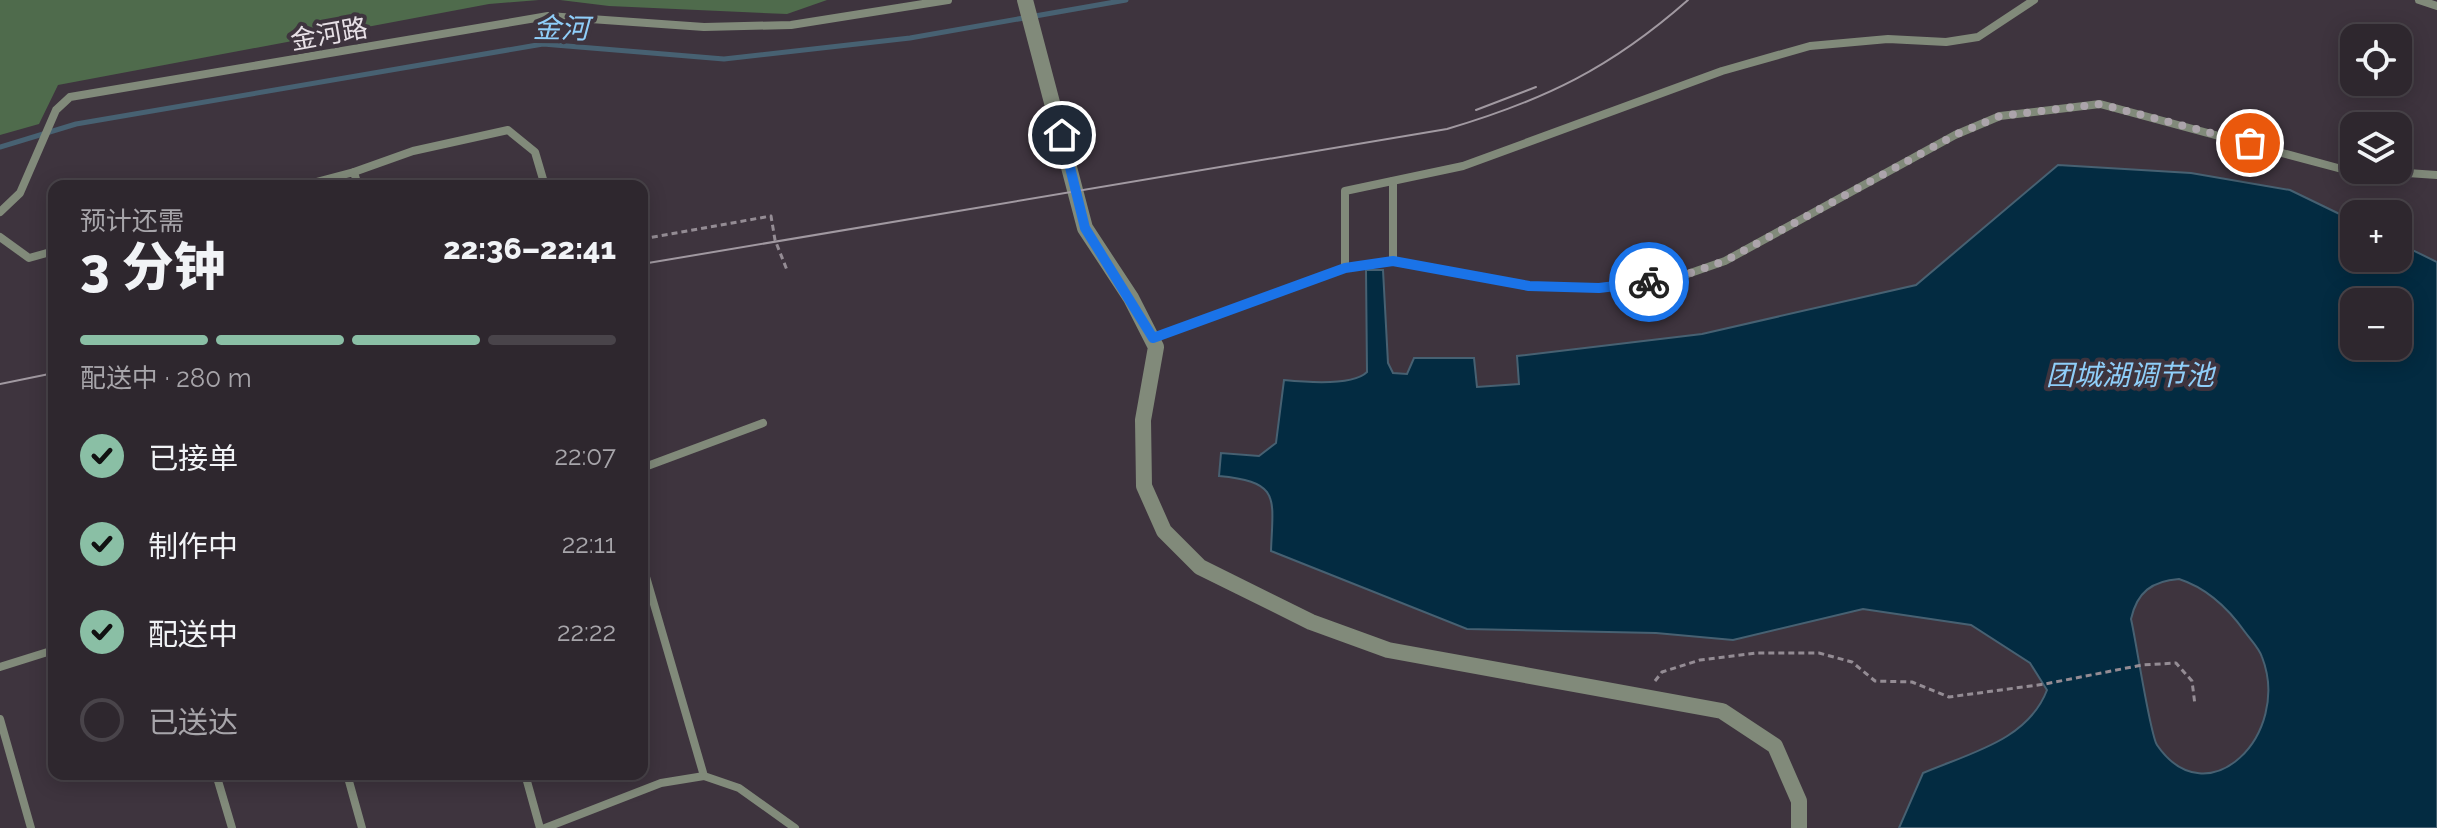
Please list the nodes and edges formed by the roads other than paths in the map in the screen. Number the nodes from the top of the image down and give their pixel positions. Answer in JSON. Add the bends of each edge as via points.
{"nodes":[{"id":1,"x":948,"y":0,"type":"edge"},
{"id":2,"x":1025,"y":0,"type":"edge"},
{"id":3,"x":2034,"y":0,"type":"edge"},
{"id":4,"x":2419,"y":0,"type":"edge"},
{"id":5,"x":2437,"y":6,"type":"edge"},
{"id":6,"x":2340,"y":168,"type":"edge"},
{"id":7,"x":354,"y":172,"type":"junction"},
{"id":8,"x":2412,"y":173,"type":"edge"},
{"id":9,"x":2437,"y":175,"type":"edge"},
{"id":10,"x":324,"y":180,"type":"edge"},
{"id":11,"x":356,"y":180,"type":"edge"},
{"id":12,"x":543,"y":180,"type":"edge"},
{"id":13,"x":1393,"y":181,"type":"junction"},
{"id":14,"x":0,"y":212,"type":"edge"},
{"id":15,"x":0,"y":237,"type":"edge"},
{"id":16,"x":48,"y":253,"type":"edge"},
{"id":17,"x":1393,"y":261,"type":"junction"},
{"id":18,"x":1345,"y":268,"type":"junction"},
{"id":19,"x":1153,"y":338,"type":"junction"},
{"id":20,"x":763,"y":423,"type":"dead end"},
{"id":21,"x":648,"y":466,"type":"edge"},
{"id":22,"x":648,"y":584,"type":"edge"},
{"id":23,"x":48,"y":652,"type":"edge"},
{"id":24,"x":0,"y":667,"type":"edge"},
{"id":25,"x":0,"y":719,"type":"edge"},
{"id":26,"x":704,"y":776,"type":"junction"},
{"id":27,"x":218,"y":780,"type":"edge"},
{"id":28,"x":349,"y":780,"type":"edge"},
{"id":29,"x":527,"y":780,"type":"edge"},
{"id":30,"x":31,"y":828,"type":"edge"},
{"id":31,"x":232,"y":828,"type":"edge"},
{"id":32,"x":362,"y":828,"type":"edge"},
{"id":33,"x":543,"y":828,"type":"edge"},
{"id":34,"x":795,"y":828,"type":"edge"},
{"id":35,"x":1799,"y":828,"type":"edge"}],
"edges":[{"from":1,"to":14,"type":"lane","name":"金河路","via":[[791,25],[704,27],[548,16],[70,97],[56,110],[20,193]]},
{"from":2,"to":19,"type":"street","via":[[1085,228]]},
{"from":3,"to":13,"type":"lane","via":[[1978,37],[1810,46],[1722,71],[1463,166]]},
{"from":4,"to":5,"type":"lane"},
{"from":6,"to":17,"type":"lane","via":[[2100,104],[2000,116],[1955,135],[1725,261],[1676,278],[1599,288],[1529,286]]},
{"from":7,"to":10,"type":"lane"},
{"from":7,"to":11,"type":"lane"},
{"from":7,"to":12,"type":"lane","via":[[413,151],[508,130],[535,152]]},
{"from":8,"to":9,"type":"lane"},
{"from":13,"to":17,"type":"lane"},
{"from":13,"to":18,"type":"lane","via":[[1345,191]]},
{"from":15,"to":16,"type":"lane","via":[[29,258]]},
{"from":17,"to":18,"type":"lane"},
{"from":18,"to":19,"type":"lane"},
{"from":19,"to":35,"type":"street","via":[[1156,347],[1143,420],[1144,486],[1164,531],[1200,567],[1311,622],[1388,650],[1722,711],[1775,746],[1799,801]]},
{"from":20,"to":21,"type":"lane"},
{"from":22,"to":26,"type":"lane"},
{"from":23,"to":24,"type":"lane"},
{"from":25,"to":30,"type":"lane"},
{"from":26,"to":33,"type":"lane","via":[[661,783]]},
{"from":26,"to":34,"type":"lane","via":[[739,788]]},
{"from":27,"to":31,"type":"lane"},
{"from":28,"to":32,"type":"lane"},
{"from":29,"to":33,"type":"lane"}]}
